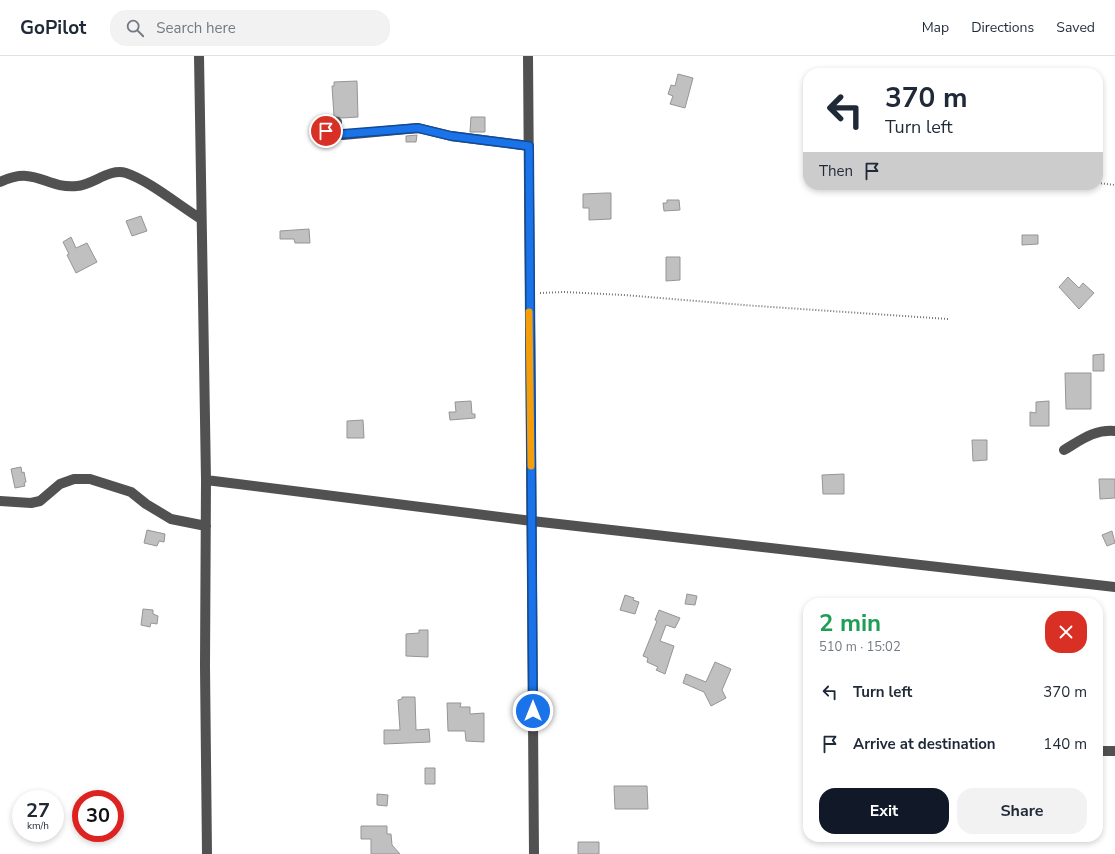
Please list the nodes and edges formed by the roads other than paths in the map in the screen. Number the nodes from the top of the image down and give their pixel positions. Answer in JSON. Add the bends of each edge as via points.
{"nodes":[{"id":1,"x":199,"y":56,"type":"edge"},
{"id":2,"x":528,"y":56,"type":"edge"},
{"id":3,"x":337,"y":122,"type":"dead end"},
{"id":4,"x":529,"y":146,"type":"junction"},
{"id":5,"x":0,"y":182,"type":"edge"},
{"id":6,"x":201,"y":219,"type":"junction"},
{"id":7,"x":1115,"y":431,"type":"edge"},
{"id":8,"x":1064,"y":450,"type":"dead end"},
{"id":9,"x":206,"y":480,"type":"junction"},
{"id":10,"x":0,"y":501,"type":"edge"},
{"id":11,"x":532,"y":521,"type":"junction"},
{"id":12,"x":206,"y":526,"type":"junction"},
{"id":13,"x":1115,"y":587,"type":"edge"},
{"id":14,"x":1103,"y":751,"type":"edge"},
{"id":15,"x":1115,"y":751,"type":"edge"},
{"id":16,"x":207,"y":854,"type":"edge"},
{"id":17,"x":534,"y":854,"type":"edge"}],
"edges":[{"from":1,"to":6,"type":"street"},
{"from":2,"to":4,"type":"street"},
{"from":3,"to":4,"type":"street","via":[[325,124],[326,131],[343,134],[418,128],[451,136]]},
{"from":4,"to":11,"type":"street"},
{"from":5,"to":6,"type":"street","via":[[30,175],[59,186],[76,187],[116,172],[125,172],[145,182]]},
{"from":6,"to":9,"type":"street"},
{"from":7,"to":8,"type":"street","via":[[1104,430],[1092,434]]},
{"from":9,"to":11,"type":"street"},
{"from":9,"to":12,"type":"street"},
{"from":10,"to":12,"type":"street","via":[[40,501],[60,484],[74,479],[90,480],[131,492],[171,519]]},
{"from":11,"to":13,"type":"street"},
{"from":11,"to":17,"type":"street"},
{"from":12,"to":16,"type":"street"},
{"from":14,"to":15,"type":"street"}]}
